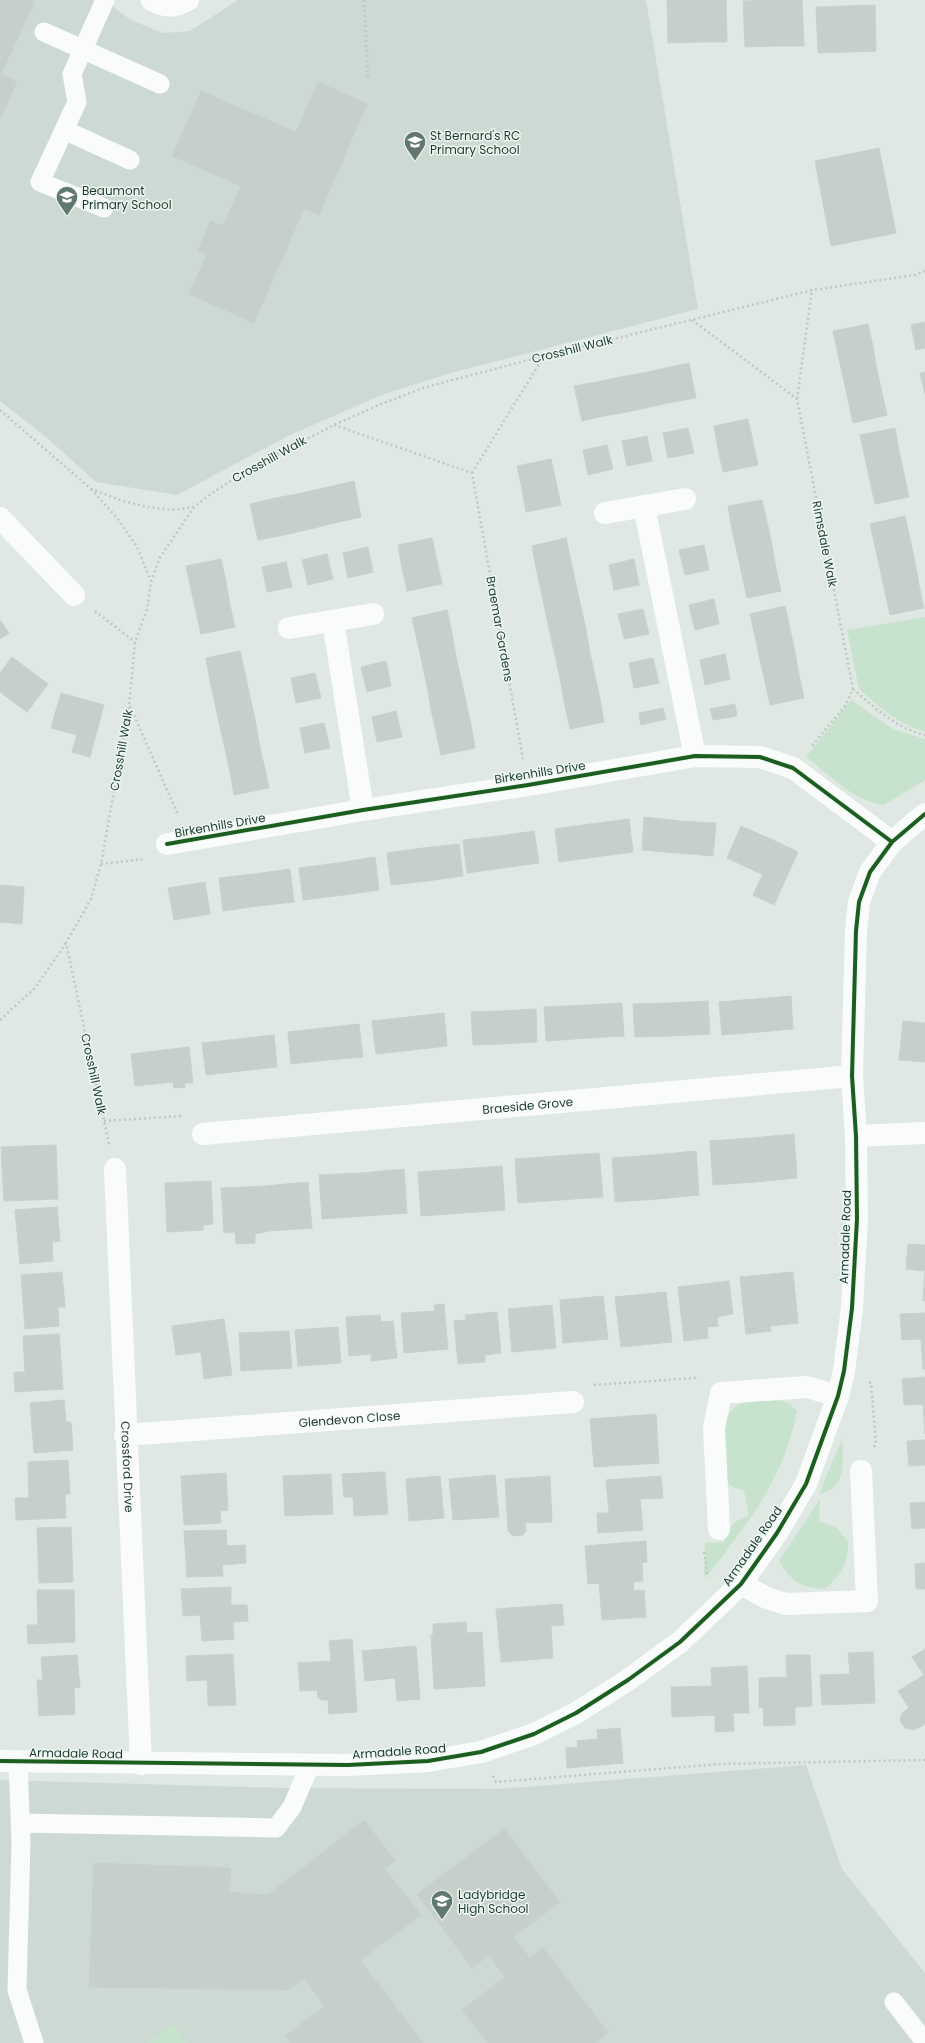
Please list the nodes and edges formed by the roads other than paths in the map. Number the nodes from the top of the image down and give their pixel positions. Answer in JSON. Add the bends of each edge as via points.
{"nodes":[{"id":1,"x":105,"y":0,"type":"edge"},
{"id":2,"x":152,"y":0,"type":"edge"},
{"id":3,"x":188,"y":0,"type":"edge"},
{"id":4,"x":44,"y":32,"type":"dead end"},
{"id":5,"x":82,"y":50,"type":"junction"},
{"id":6,"x":160,"y":84,"type":"dead end"},
{"id":7,"x":64,"y":130,"type":"junction"},
{"id":8,"x":130,"y":160,"type":"dead end"},
{"id":9,"x":104,"y":208,"type":"dead end"},
{"id":10,"x":685,"y":499,"type":"dead end"},
{"id":11,"x":644,"y":506,"type":"junction"},
{"id":12,"x":605,"y":513,"type":"dead end"},
{"id":13,"x":0,"y":518,"type":"edge"},
{"id":14,"x":74,"y":595,"type":"road end"},
{"id":15,"x":373,"y":614,"type":"dead end"},
{"id":16,"x":333,"y":621,"type":"junction"},
{"id":17,"x":289,"y":628,"type":"dead end"},
{"id":18,"x":695,"y":756,"type":"junction"},
{"id":19,"x":363,"y":810,"type":"junction"},
{"id":20,"x":925,"y":814,"type":"edge"},
{"id":21,"x":892,"y":842,"type":"junction"},
{"id":22,"x":167,"y":844,"type":"road end"},
{"id":23,"x":852,"y":1076,"type":"junction"},
{"id":24,"x":925,"y":1133,"type":"edge"},
{"id":25,"x":203,"y":1134,"type":"road end"},
{"id":26,"x":856,"y":1136,"type":"junction"},
{"id":27,"x":115,"y":1169,"type":"road end"},
{"id":28,"x":838,"y":1396,"type":"junction"},
{"id":29,"x":573,"y":1402,"type":"road end"},
{"id":30,"x":125,"y":1435,"type":"junction"},
{"id":31,"x":861,"y":1470,"type":"road end"},
{"id":32,"x":720,"y":1529,"type":"road end"},
{"id":33,"x":741,"y":1584,"type":"junction"},
{"id":34,"x":9,"y":1761,"type":"edge"},
{"id":35,"x":141,"y":1764,"type":"junction"},
{"id":36,"x":310,"y":1765,"type":"junction"},
{"id":37,"x":20,"y":1823,"type":"junction"},
{"id":38,"x":894,"y":2002,"type":"dead end"},
{"id":39,"x":925,"y":2042,"type":"edge"},
{"id":40,"x":34,"y":2043,"type":"edge"}],
"edges":[{"from":1,"to":5,"type":"lane"},
{"from":2,"to":3,"type":"street","via":[[163,6],[180,4]]},
{"from":4,"to":5,"type":"lane"},
{"from":5,"to":6,"type":"lane"},
{"from":5,"to":7,"type":"lane","via":[[72,74],[77,102]]},
{"from":7,"to":8,"type":"lane"},
{"from":7,"to":9,"type":"lane","via":[[40,182]]},
{"from":10,"to":11,"type":"street"},
{"from":11,"to":12,"type":"street"},
{"from":11,"to":18,"type":"street"},
{"from":13,"to":14,"type":"street"},
{"from":15,"to":16,"type":"street"},
{"from":16,"to":17,"type":"street"},
{"from":16,"to":19,"type":"street"},
{"from":18,"to":19,"type":"street","name":"Birkenhills Drive"},
{"from":18,"to":21,"type":"street","name":"Birkenhills Drive","via":[[760,757],[793,768]]},
{"from":19,"to":22,"type":"street","name":"Birkenhills Drive"},
{"from":20,"to":21,"type":"street","name":"Armadale Road"},
{"from":21,"to":23,"type":"street","name":"Armadale Road","via":[[870,872],[859,902]]},
{"from":23,"to":25,"type":"street","name":"Braeside Grove"},
{"from":23,"to":26,"type":"street","name":"Armadale Road"},
{"from":24,"to":26,"type":"street"},
{"from":26,"to":28,"type":"street","name":"Armadale Road","via":[[857,1219],[852,1308]]},
{"from":27,"to":30,"type":"street","name":"Crossford Drive"},
{"from":28,"to":32,"type":"street","via":[[807,1387],[721,1393],[714,1428]]},
{"from":28,"to":33,"type":"street","name":"Armadale Road","via":[[806,1484],[777,1533]]},
{"from":29,"to":30,"type":"street","name":"Glendevon Close"},
{"from":30,"to":35,"type":"street","name":"Crossford Drive"},
{"from":31,"to":33,"type":"street","name":"Armadale Road","via":[[867,1601],[786,1604],[767,1598]]},
{"from":33,"to":36,"type":"street","name":"Armadale Road","via":[[680,1642],[628,1680],[534,1734],[480,1752],[428,1761]]},
{"from":34,"to":35,"type":"street","name":"Armadale Road"},
{"from":34,"to":37,"type":"lane"},
{"from":35,"to":36,"type":"street","name":"Armadale Road"},
{"from":36,"to":37,"type":"lane","via":[[292,1807],[276,1828]]},
{"from":37,"to":40,"type":"lane","via":[[18,1990]]},
{"from":38,"to":39,"type":"lane"}]}
